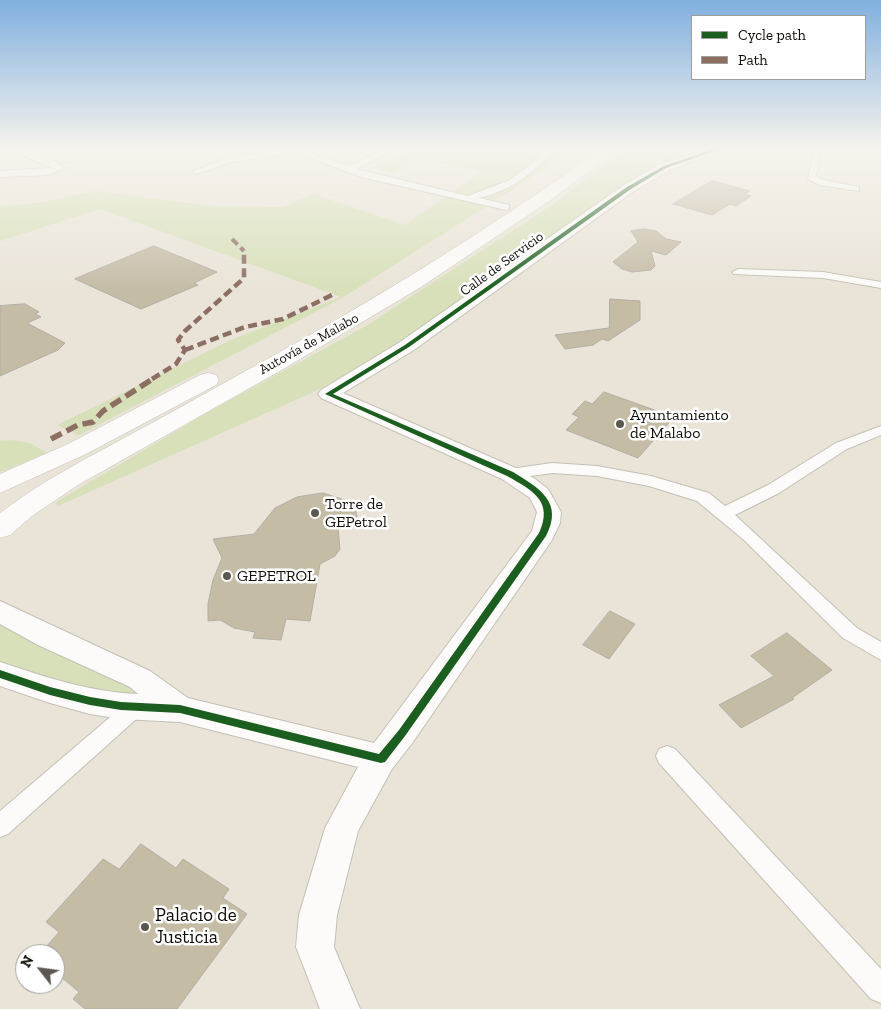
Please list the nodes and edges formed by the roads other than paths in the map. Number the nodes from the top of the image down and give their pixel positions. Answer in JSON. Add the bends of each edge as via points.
{"nodes":[{"id":1,"x":459,"y":196,"type":"edge"},
{"id":2,"x":476,"y":196,"type":"edge"},
{"id":3,"x":525,"y":196,"type":"edge"},
{"id":4,"x":547,"y":196,"type":"edge"},
{"id":5,"x":618,"y":196,"type":"edge"},
{"id":6,"x":468,"y":198,"type":"junction"},
{"id":7,"x":506,"y":207,"type":"junction"},
{"id":8,"x":738,"y":272,"type":"dead end"},
{"id":9,"x":881,"y":285,"type":"edge"},
{"id":10,"x":881,"y":430,"type":"edge"},
{"id":11,"x":510,"y":474,"type":"junction"},
{"id":12,"x":0,"y":484,"type":"edge"},
{"id":13,"x":725,"y":513,"type":"junction"},
{"id":14,"x":0,"y":528,"type":"edge"},
{"id":15,"x":0,"y":612,"type":"edge"},
{"id":16,"x":881,"y":652,"type":"edge"},
{"id":17,"x":0,"y":674,"type":"edge"},
{"id":18,"x":136,"y":707,"type":"junction"},
{"id":19,"x":180,"y":709,"type":"junction"},
{"id":20,"x":667,"y":756,"type":"dead end"},
{"id":21,"x":381,"y":759,"type":"junction"},
{"id":22,"x":0,"y":826,"type":"edge"},
{"id":23,"x":881,"y":989,"type":"edge"},
{"id":24,"x":340,"y":1009,"type":"edge"}],
"edges":[{"from":1,"to":6,"type":"street"},
{"from":2,"to":6,"type":"street"},
{"from":3,"to":7,"type":"highway","name":"Autovía de Malabo"},
{"from":4,"to":14,"type":"highway","name":"Autovía de Malabo","via":[[406,288],[69,479]]},
{"from":5,"to":11,"type":"street","name":"Calle de Servicio","via":[[407,346],[328,394]]},
{"from":6,"to":7,"type":"street"},
{"from":7,"to":12,"type":"highway","name":"Autovía de Malabo","via":[[385,283],[268,348],[77,449]]},
{"from":8,"to":9,"type":"street","via":[[823,275]]},
{"from":10,"to":13,"type":"street","via":[[845,444],[777,487]]},
{"from":11,"to":13,"type":"street","via":[[552,468],[597,471],[681,489],[703,497]]},
{"from":11,"to":21,"type":"street","via":[[540,494],[549,512],[548,523]]},
{"from":13,"to":16,"type":"street","via":[[850,633]]},
{"from":15,"to":19,"type":"street","via":[[140,679]]},
{"from":17,"to":18,"type":"street","via":[[50,691]]},
{"from":18,"to":19,"type":"street"},
{"from":18,"to":22,"type":"street"},
{"from":19,"to":21,"type":"street"},
{"from":20,"to":23,"type":"street"},
{"from":21,"to":24,"type":"street","via":[[342,828],[318,915],[315,947]]}]}
